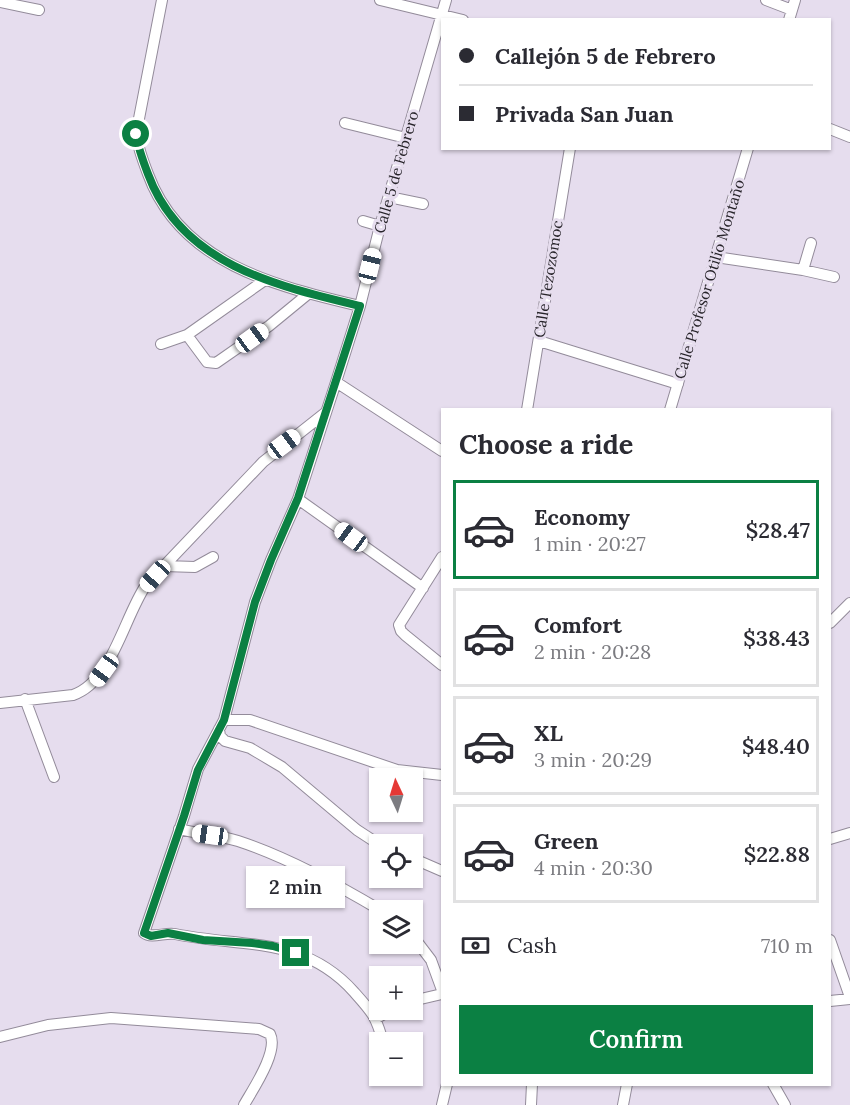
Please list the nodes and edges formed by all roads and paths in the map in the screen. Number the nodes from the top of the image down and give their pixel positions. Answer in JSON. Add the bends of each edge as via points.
{"nodes":[{"id":1,"x":162,"y":0,"type":"edge"},
{"id":2,"x":380,"y":0,"type":"edge"},
{"id":3,"x":446,"y":0,"type":"edge"},
{"id":4,"x":766,"y":0,"type":"edge"},
{"id":5,"x":0,"y":2,"type":"edge"},
{"id":6,"x":39,"y":10,"type":"dead end"},
{"id":7,"x":792,"y":10,"type":"edge"},
{"id":8,"x":442,"y":14,"type":"junction"},
{"id":9,"x":456,"y":18,"type":"edge"},
{"id":10,"x":345,"y":123,"type":"dead end"},
{"id":11,"x":831,"y":129,"type":"edge"},
{"id":12,"x":850,"y":137,"type":"edge"},
{"id":13,"x":406,"y":138,"type":"junction"},
{"id":14,"x":570,"y":150,"type":"edge"},
{"id":15,"x":747,"y":150,"type":"edge"},
{"id":16,"x":389,"y":197,"type":"junction"},
{"id":17,"x":423,"y":204,"type":"dead end"},
{"id":18,"x":363,"y":221,"type":"dead end"},
{"id":19,"x":380,"y":226,"type":"junction"},
{"id":20,"x":811,"y":243,"type":"dead end"},
{"id":21,"x":717,"y":257,"type":"junction"},
{"id":22,"x":802,"y":270,"type":"junction"},
{"id":23,"x":834,"y":277,"type":"dead end"},
{"id":24,"x":266,"y":280,"type":"junction"},
{"id":25,"x":308,"y":294,"type":"junction"},
{"id":26,"x":360,"y":306,"type":"junction"},
{"id":27,"x":187,"y":335,"type":"junction"},
{"id":28,"x":539,"y":341,"type":"junction"},
{"id":29,"x":161,"y":344,"type":"dead end"},
{"id":30,"x":336,"y":382,"type":"junction"},
{"id":31,"x":678,"y":384,"type":"junction"},
{"id":32,"x":527,"y":408,"type":"edge"},
{"id":33,"x":671,"y":408,"type":"edge"},
{"id":34,"x":326,"y":412,"type":"junction"},
{"id":35,"x":441,"y":450,"type":"edge"},
{"id":36,"x":298,"y":498,"type":"junction"},
{"id":37,"x":213,"y":557,"type":"dead end"},
{"id":38,"x":441,"y":559,"type":"edge"},
{"id":39,"x":164,"y":566,"type":"junction"},
{"id":40,"x":423,"y":588,"type":"junction"},
{"id":41,"x":850,"y":603,"type":"edge"},
{"id":42,"x":831,"y":622,"type":"edge"},
{"id":43,"x":441,"y":664,"type":"edge"},
{"id":44,"x":25,"y":699,"type":"junction"},
{"id":45,"x":0,"y":703,"type":"edge"},
{"id":46,"x":221,"y":725,"type":"junction"},
{"id":47,"x":441,"y":774,"type":"edge"},
{"id":48,"x":54,"y":777,"type":"dead end"},
{"id":49,"x":179,"y":830,"type":"junction"},
{"id":50,"x":850,"y":833,"type":"edge"},
{"id":51,"x":369,"y":838,"type":"edge"},
{"id":52,"x":831,"y":839,"type":"edge"},
{"id":53,"x":423,"y":863,"type":"edge"},
{"id":54,"x":441,"y":871,"type":"edge"},
{"id":55,"x":369,"y":904,"type":"edge"},
{"id":56,"x":831,"y":943,"type":"edge"},
{"id":57,"x":423,"y":949,"type":"edge"},
{"id":58,"x":441,"y":989,"type":"edge"},
{"id":59,"x":441,"y":992,"type":"edge"},
{"id":60,"x":423,"y":998,"type":"edge"},
{"id":61,"x":850,"y":998,"type":"edge"},
{"id":62,"x":831,"y":1001,"type":"edge"},
{"id":63,"x":369,"y":1010,"type":"edge"},
{"id":64,"x":0,"y":1037,"type":"edge"},
{"id":65,"x":447,"y":1086,"type":"edge"},
{"id":66,"x":532,"y":1086,"type":"edge"},
{"id":67,"x":627,"y":1086,"type":"edge"},
{"id":68,"x":774,"y":1086,"type":"edge"},
{"id":69,"x":244,"y":1105,"type":"edge"},
{"id":70,"x":442,"y":1105,"type":"edge"},
{"id":71,"x":531,"y":1105,"type":"edge"},
{"id":72,"x":623,"y":1105,"type":"edge"},
{"id":73,"x":784,"y":1105,"type":"edge"}],
"edges":[{"from":1,"to":24,"type":"street","via":[[136,134],[152,185],[172,219],[207,251]]},
{"from":2,"to":8,"type":"street"},
{"from":3,"to":8,"type":"street","name":"Calle 5 de Febrero"},
{"from":4,"to":7,"type":"street"},
{"from":5,"to":6,"type":"street"},
{"from":8,"to":9,"type":"street"},
{"from":8,"to":13,"type":"street","name":"Calle 5 de Febrero"},
{"from":10,"to":13,"type":"street"},
{"from":11,"to":12,"type":"street"},
{"from":13,"to":16,"type":"street","name":"Calle 5 de Febrero"},
{"from":14,"to":28,"type":"street","name":"Calle Tezozomoc"},
{"from":15,"to":21,"type":"street","name":"Calle Profesor Otilio Montaño"},
{"from":16,"to":17,"type":"street"},
{"from":16,"to":19,"type":"street","name":"Calle 5 de Febrero"},
{"from":18,"to":19,"type":"street"},
{"from":19,"to":26,"type":"street","name":"Calle 5 de Febrero"},
{"from":20,"to":22,"type":"street"},
{"from":21,"to":22,"type":"street"},
{"from":21,"to":31,"type":"street","name":"Calle Profesor Otilio Montaño"},
{"from":22,"to":23,"type":"street"},
{"from":24,"to":25,"type":"street"},
{"from":24,"to":27,"type":"street"},
{"from":25,"to":26,"type":"street"},
{"from":25,"to":27,"type":"street","via":[[220,362],[207,362]]},
{"from":26,"to":30,"type":"street","name":"Calle 5 de Febrero"},
{"from":27,"to":29,"type":"street"},
{"from":28,"to":31,"type":"street"},
{"from":28,"to":32,"type":"street","name":"Calle Tezozomoc"},
{"from":30,"to":34,"type":"street","name":"Calle 5 de Febrero"},
{"from":30,"to":35,"type":"street"},
{"from":31,"to":33,"type":"street","name":"Calle Profesor Otilio Montaño"},
{"from":34,"to":36,"type":"street","name":"Calle 5 de Febrero"},
{"from":34,"to":39,"type":"street","via":[[263,462]]},
{"from":36,"to":40,"type":"street"},
{"from":36,"to":46,"type":"street","name":"Calle 5 de Febrero","via":[[255,602]]},
{"from":37,"to":39,"type":"street","via":[[195,567]]},
{"from":38,"to":40,"type":"street"},
{"from":39,"to":44,"type":"street","via":[[136,601],[95,682],[73,694]]},
{"from":40,"to":43,"type":"street","via":[[400,622],[401,631]]},
{"from":41,"to":42,"type":"street"},
{"from":44,"to":45,"type":"street"},
{"from":44,"to":48,"type":"street"},
{"from":46,"to":47,"type":"street","via":[[250,720],[397,770]]},
{"from":46,"to":49,"type":"street","name":"Calle 5 de Febrero","via":[[198,770]]},
{"from":46,"to":51,"type":"street","via":[[220,736],[225,741],[268,757]]},
{"from":49,"to":55,"type":"street","via":[[255,847]]},
{"from":49,"to":63,"type":"street","name":"Calle 5 de Febrero","via":[[144,933],[252,943],[296,953],[319,963],[343,981]]},
{"from":50,"to":52,"type":"street"},
{"from":53,"to":54,"type":"street"},
{"from":56,"to":61,"type":"street"},
{"from":57,"to":58,"type":"street"},
{"from":59,"to":60,"type":"street"},
{"from":61,"to":62,"type":"street"},
{"from":64,"to":69,"type":"street","via":[[48,1025],[111,1018],[259,1029],[270,1034],[273,1044]]},
{"from":65,"to":70,"type":"street"},
{"from":66,"to":71,"type":"street"},
{"from":67,"to":72,"type":"street"},
{"from":68,"to":73,"type":"street"}]}
